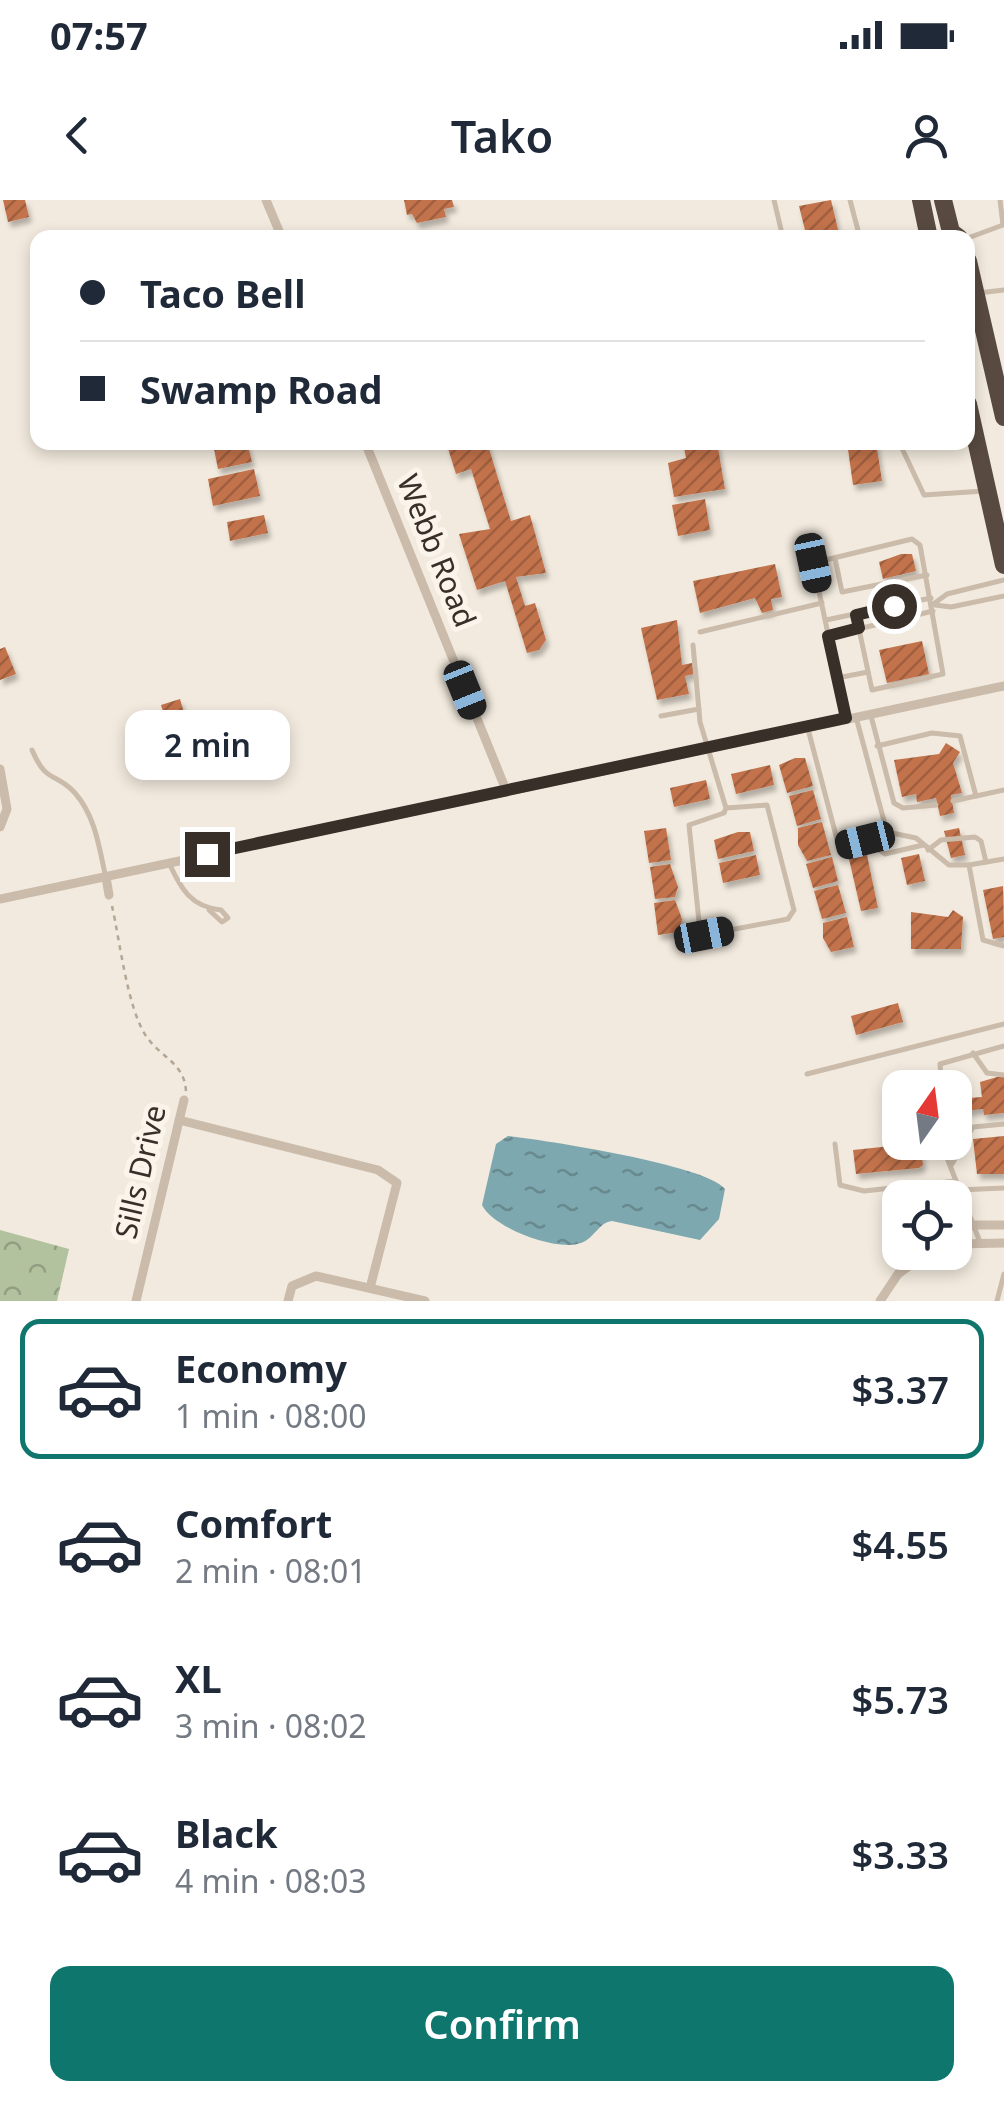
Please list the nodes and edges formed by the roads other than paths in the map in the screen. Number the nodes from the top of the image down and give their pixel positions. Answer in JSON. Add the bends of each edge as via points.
{"nodes":[{"id":1,"x":266,"y":200,"type":"edge"},
{"id":2,"x":774,"y":200,"type":"edge"},
{"id":3,"x":850,"y":200,"type":"edge"},
{"id":4,"x":921,"y":200,"type":"edge"},
{"id":5,"x":944,"y":200,"type":"edge"},
{"id":6,"x":953,"y":200,"type":"edge"},
{"id":7,"x":1000,"y":200,"type":"edge"},
{"id":8,"x":1004,"y":225,"type":"edge"},
{"id":9,"x":279,"y":230,"type":"edge"},
{"id":10,"x":781,"y":230,"type":"edge"},
{"id":11,"x":858,"y":230,"type":"edge"},
{"id":12,"x":928,"y":230,"type":"edge"},
{"id":13,"x":951,"y":230,"type":"edge"},
{"id":14,"x":961,"y":230,"type":"edge"},
{"id":15,"x":975,"y":234,"type":"edge"},
{"id":16,"x":1004,"y":290,"type":"edge"},
{"id":17,"x":975,"y":294,"type":"joint"},
{"id":18,"x":996,"y":346,"type":"edge"},
{"id":19,"x":1001,"y":388,"type":"edge"},
{"id":20,"x":1004,"y":417,"type":"edge"},
{"id":21,"x":975,"y":436,"type":"edge"},
{"id":22,"x":368,"y":450,"type":"edge"},
{"id":23,"x":903,"y":450,"type":"edge"},
{"id":24,"x":987,"y":491,"type":"junction"},
{"id":25,"x":835,"y":558,"type":"junction"},
{"id":26,"x":1004,"y":565,"type":"edge"},
{"id":27,"x":928,"y":575,"type":"junction"},
{"id":28,"x":1004,"y":580,"type":"edge"},
{"id":29,"x":1004,"y":596,"type":"edge"},
{"id":30,"x":822,"y":603,"type":"junction"},
{"id":31,"x":932,"y":605,"type":"junction"},
{"id":32,"x":856,"y":615,"type":"junction"},
{"id":33,"x":825,"y":621,"type":"junction"},
{"id":34,"x":859,"y":628,"type":"junction"},
{"id":35,"x":700,"y":632,"type":"dead end"},
{"id":36,"x":828,"y":636,"type":"junction"},
{"id":37,"x":693,"y":645,"type":"dead end"},
{"id":38,"x":868,"y":672,"type":"junction"},
{"id":39,"x":838,"y":678,"type":"junction"},
{"id":40,"x":1004,"y":686,"type":"edge"},
{"id":41,"x":699,"y":710,"type":"junction"},
{"id":42,"x":870,"y":714,"type":"junction"},
{"id":43,"x":661,"y":716,"type":"dead end"},
{"id":44,"x":851,"y":717,"type":"junction"},
{"id":45,"x":808,"y":726,"type":"junction"},
{"id":46,"x":719,"y":744,"type":"junction"},
{"id":47,"x":878,"y":746,"type":"junction"},
{"id":48,"x":706,"y":747,"type":"junction"},
{"id":49,"x":32,"y":750,"type":"dead end"},
{"id":50,"x":0,"y":769,"type":"edge"},
{"id":51,"x":714,"y":769,"type":"junction"},
{"id":52,"x":506,"y":790,"type":"junction"},
{"id":53,"x":1004,"y":790,"type":"edge"},
{"id":54,"x":976,"y":796,"type":"junction"},
{"id":55,"x":953,"y":802,"type":"dead end"},
{"id":56,"x":936,"y":805,"type":"dead end"},
{"id":57,"x":726,"y":808,"type":"junction"},
{"id":58,"x":0,"y":827,"type":"edge"},
{"id":59,"x":925,"y":848,"type":"junction"},
{"id":60,"x":1004,"y":859,"type":"edge"},
{"id":61,"x":986,"y":862,"type":"junction"},
{"id":62,"x":169,"y":863,"type":"junction"},
{"id":63,"x":969,"y":865,"type":"junction"},
{"id":64,"x":106,"y":876,"type":"junction"},
{"id":65,"x":109,"y":895,"type":"road end"},
{"id":66,"x":0,"y":899,"type":"edge"},
{"id":67,"x":209,"y":910,"type":"dead end"},
{"id":68,"x":1004,"y":946,"type":"edge"},
{"id":69,"x":1004,"y":1024,"type":"edge"},
{"id":70,"x":1004,"y":1046,"type":"edge"},
{"id":71,"x":973,"y":1052,"type":"junction"},
{"id":72,"x":940,"y":1070,"type":"edge"},
{"id":73,"x":807,"y":1074,"type":"dead end"},
{"id":74,"x":1004,"y":1074,"type":"edge"},
{"id":75,"x":184,"y":1100,"type":"road end"},
{"id":76,"x":179,"y":1120,"type":"junction"},
{"id":77,"x":1004,"y":1124,"type":"edge"},
{"id":78,"x":835,"y":1144,"type":"dead end"},
{"id":79,"x":951,"y":1160,"type":"edge"},
{"id":80,"x":952,"y":1164,"type":"junction"},
{"id":81,"x":956,"y":1180,"type":"edge"},
{"id":82,"x":1004,"y":1188,"type":"edge"},
{"id":83,"x":882,"y":1189,"type":"edge"},
{"id":84,"x":972,"y":1189,"type":"edge"},
{"id":85,"x":972,"y":1220,"type":"edge"},
{"id":86,"x":974,"y":1225,"type":"junction"},
{"id":87,"x":1004,"y":1225,"type":"edge"},
{"id":88,"x":980,"y":1242,"type":"junction"},
{"id":89,"x":972,"y":1243,"type":"edge"},
{"id":90,"x":1004,"y":1244,"type":"edge"},
{"id":91,"x":903,"y":1270,"type":"edge"},
{"id":92,"x":1004,"y":1274,"type":"edge"},
{"id":93,"x":370,"y":1288,"type":"junction"},
{"id":94,"x":136,"y":1301,"type":"edge"},
{"id":95,"x":288,"y":1301,"type":"edge"},
{"id":96,"x":425,"y":1301,"type":"edge"},
{"id":97,"x":880,"y":1301,"type":"edge"},
{"id":98,"x":997,"y":1301,"type":"edge"}],
"edges":[{"from":1,"to":9,"type":"street"},
{"from":2,"to":10,"type":"lane"},
{"from":3,"to":11,"type":"lane"},
{"from":4,"to":12,"type":"highway"},
{"from":5,"to":13,"type":"highway"},
{"from":6,"to":14,"type":"highway"},
{"from":7,"to":8,"type":"lane"},
{"from":8,"to":15,"type":"lane"},
{"from":16,"to":17,"type":"lane"},
{"from":17,"to":18,"type":"highway"},
{"from":18,"to":19,"type":"highway"},
{"from":19,"to":20,"type":"highway"},
{"from":21,"to":24,"type":"highway"},
{"from":22,"to":52,"type":"street","name":"Webb Road"},
{"from":23,"to":24,"type":"lane","via":[[924,495]]},
{"from":24,"to":26,"type":"highway"},
{"from":25,"to":27,"type":"lane","via":[[912,540],[924,551]]},
{"from":25,"to":27,"type":"lane","via":[[842,592]]},
{"from":25,"to":30,"type":"lane","via":[[813,563]]},
{"from":27,"to":31,"type":"lane"},
{"from":28,"to":31,"type":"lane","via":[[947,594]]},
{"from":29,"to":31,"type":"lane"},
{"from":30,"to":33,"type":"lane"},
{"from":30,"to":35,"type":"lane"},
{"from":31,"to":32,"type":"lane"},
{"from":31,"to":34,"type":"lane"},
{"from":31,"to":38,"type":"lane","via":[[943,674],[872,690]]},
{"from":32,"to":33,"type":"lane"},
{"from":32,"to":34,"type":"lane"},
{"from":33,"to":36,"type":"lane"},
{"from":34,"to":36,"type":"lane"},
{"from":34,"to":38,"type":"lane"},
{"from":36,"to":39,"type":"lane"},
{"from":37,"to":41,"type":"lane"},
{"from":38,"to":39,"type":"lane"},
{"from":39,"to":44,"type":"lane"},
{"from":40,"to":42,"type":"street"},
{"from":41,"to":43,"type":"lane"},
{"from":41,"to":48,"type":"lane"},
{"from":42,"to":44,"type":"street"},
{"from":42,"to":47,"type":"lane"},
{"from":44,"to":45,"type":"street"},
{"from":44,"to":59,"type":"lane","via":[[887,832],[916,838]]},
{"from":45,"to":46,"type":"street"},
{"from":45,"to":59,"type":"lane","via":[[840,847],[865,840],[885,854]]},
{"from":46,"to":48,"type":"street"},
{"from":46,"to":51,"type":"lane"},
{"from":47,"to":54,"type":"lane","via":[[932,733],[960,736]]},
{"from":47,"to":56,"type":"lane","via":[[894,803]]},
{"from":48,"to":51,"type":"lane"},
{"from":48,"to":52,"type":"street"},
{"from":49,"to":64,"type":"lane","via":[[42,774],[72,789],[85,807]]},
{"from":50,"to":58,"type":"street","via":[[7,809]]},
{"from":51,"to":57,"type":"lane"},
{"from":52,"to":62,"type":"street"},
{"from":53,"to":54,"type":"lane"},
{"from":54,"to":55,"type":"lane"},
{"from":57,"to":57,"type":"lane","via":[[688,825],[704,935],[788,919],[794,910],[767,805]]},
{"from":59,"to":61,"type":"lane","via":[[974,836]]},
{"from":59,"to":63,"type":"lane","via":[[949,865]]},
{"from":60,"to":61,"type":"lane"},
{"from":61,"to":63,"type":"lane"},
{"from":62,"to":64,"type":"street"},
{"from":62,"to":67,"type":"lane","via":[[186,894]]},
{"from":63,"to":68,"type":"lane","via":[[984,940]]},
{"from":64,"to":65,"type":"street"},
{"from":64,"to":66,"type":"street"},
{"from":69,"to":73,"type":"lane"},
{"from":70,"to":71,"type":"lane"},
{"from":71,"to":72,"type":"lane","via":[[940,1064]]},
{"from":71,"to":74,"type":"lane","via":[[987,1073]]},
{"from":75,"to":76,"type":"street","name":"Sills Drive"},
{"from":76,"to":93,"type":"street","via":[[378,1170],[397,1183]]},
{"from":76,"to":94,"type":"street","name":"Sills Drive"},
{"from":77,"to":80,"type":"lane","via":[[973,1127]]},
{"from":78,"to":83,"type":"lane","via":[[840,1185]]},
{"from":79,"to":80,"type":"lane"},
{"from":80,"to":81,"type":"lane"},
{"from":82,"to":84,"type":"lane"},
{"from":85,"to":86,"type":"lane"},
{"from":86,"to":87,"type":"street"},
{"from":86,"to":88,"type":"lane"},
{"from":88,"to":89,"type":"street"},
{"from":88,"to":90,"type":"street"},
{"from":91,"to":97,"type":"street"},
{"from":92,"to":98,"type":"lane"},
{"from":93,"to":95,"type":"street","via":[[316,1276],[292,1286]]},
{"from":93,"to":96,"type":"street"}]}
